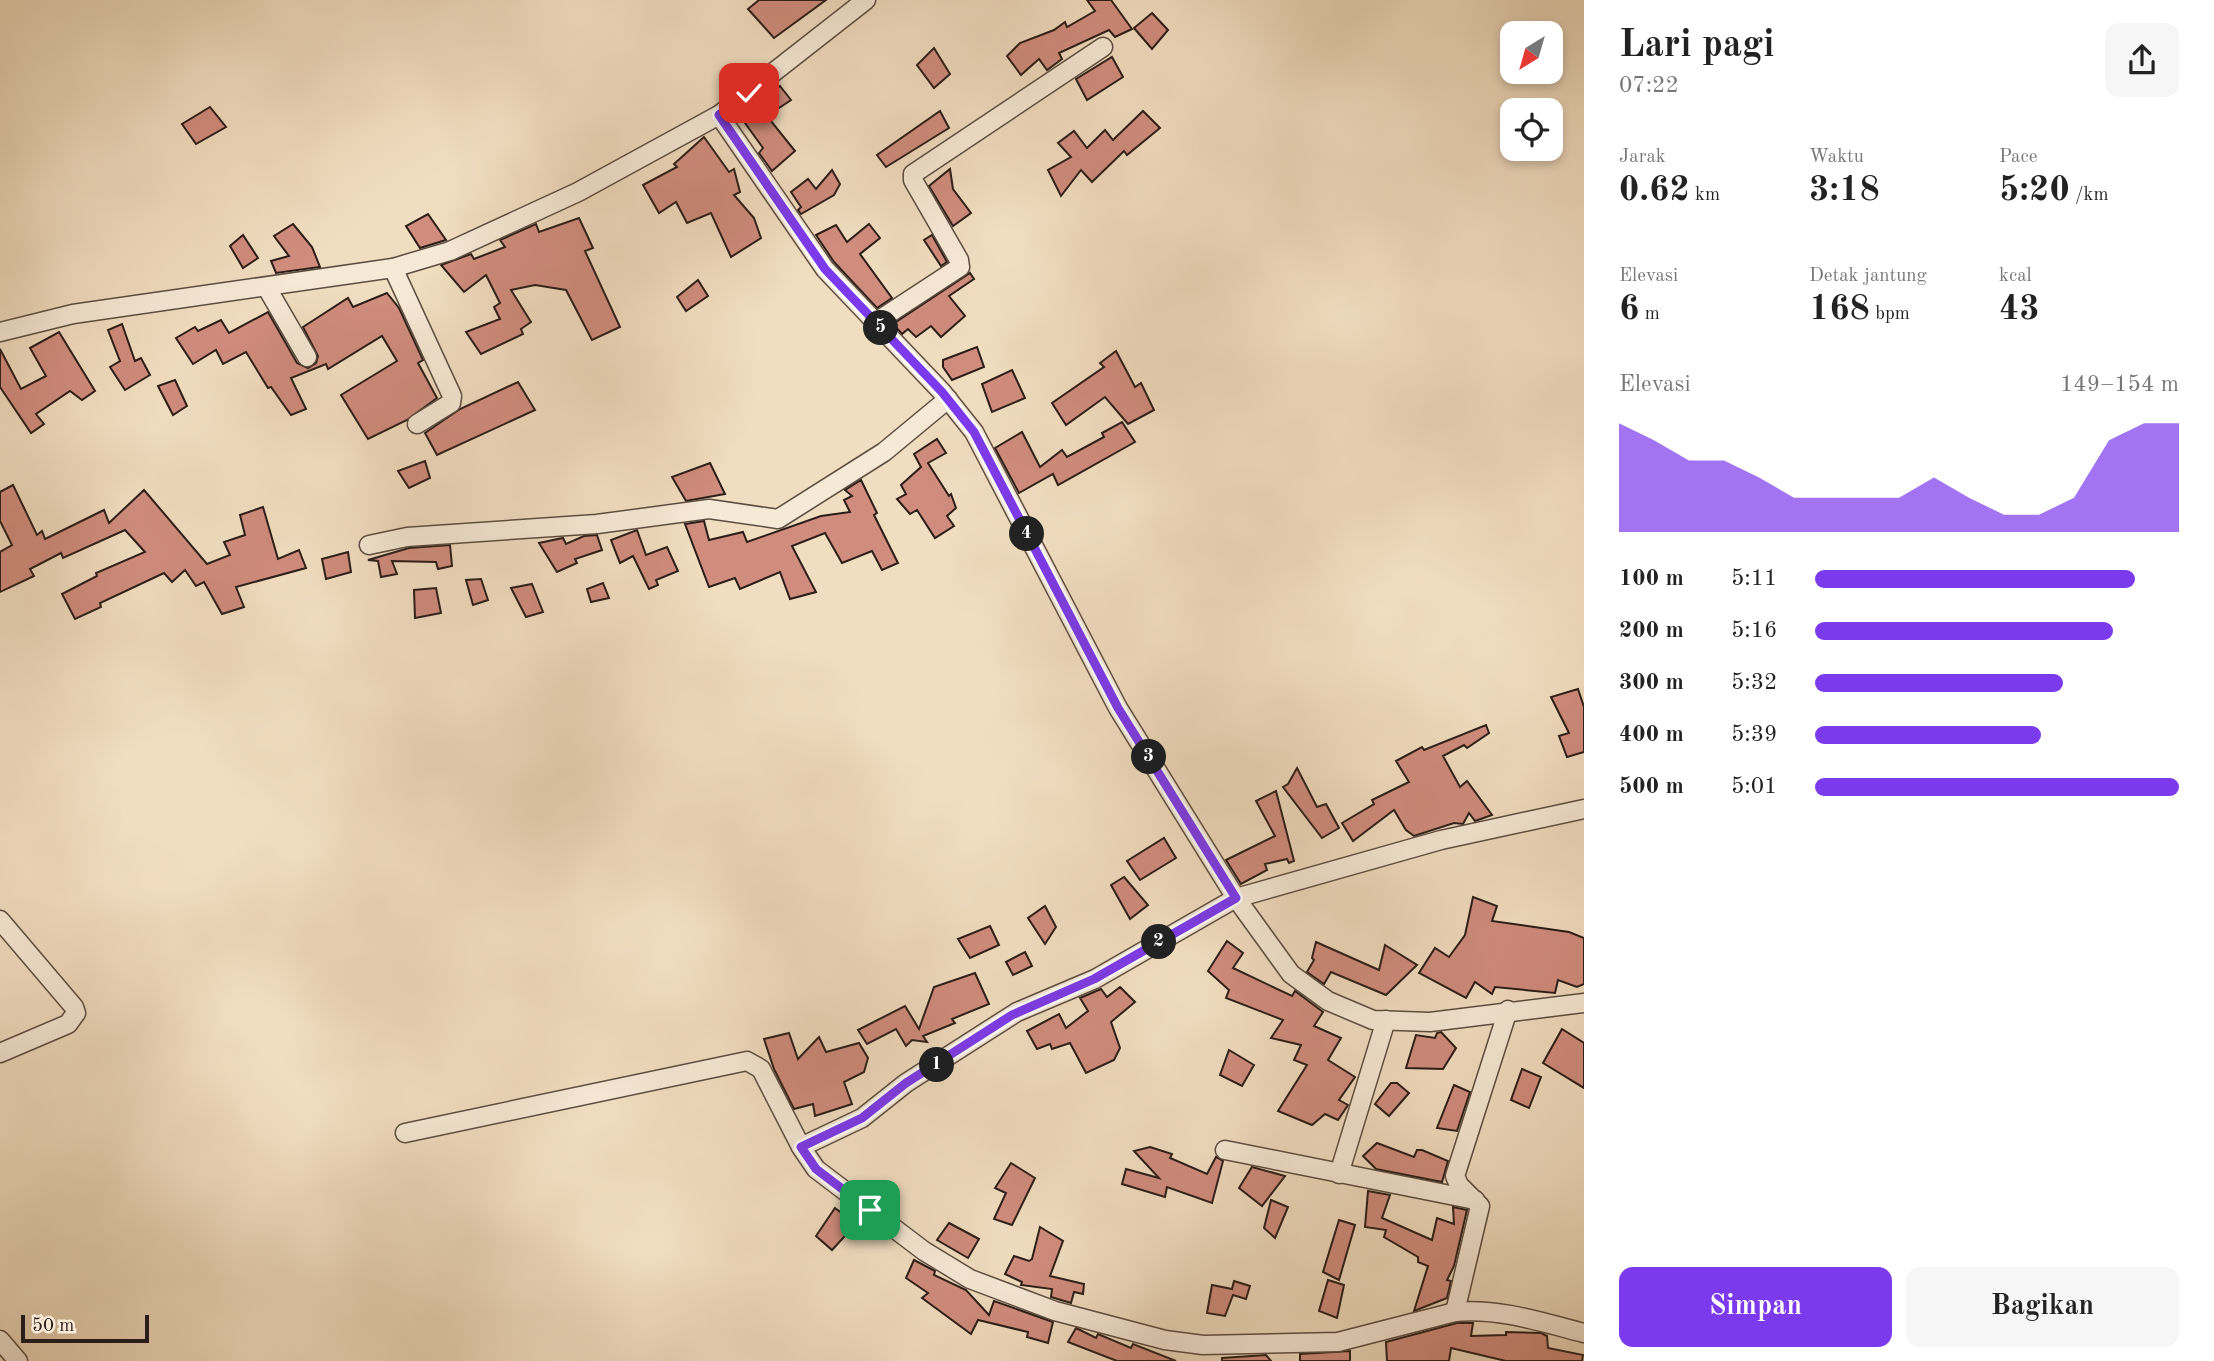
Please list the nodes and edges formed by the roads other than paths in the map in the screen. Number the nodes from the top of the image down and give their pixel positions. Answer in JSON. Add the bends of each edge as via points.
{"nodes":[{"id":1,"x":866,"y":0,"type":"edge"},
{"id":2,"x":1103,"y":47,"type":"dead end"},
{"id":3,"x":719,"y":115,"type":"junction"},
{"id":4,"x":393,"y":268,"type":"junction"},
{"id":5,"x":267,"y":288,"type":"junction"},
{"id":6,"x":876,"y":322,"type":"junction"},
{"id":7,"x":0,"y":331,"type":"edge"},
{"id":8,"x":307,"y":357,"type":"dead end"},
{"id":9,"x":948,"y":399,"type":"junction"},
{"id":10,"x":417,"y":424,"type":"dead end"},
{"id":11,"x":369,"y":545,"type":"dead end"},
{"id":12,"x":1584,"y":809,"type":"edge"},
{"id":13,"x":1236,"y":898,"type":"junction"},
{"id":14,"x":0,"y":920,"type":"edge"},
{"id":15,"x":1584,"y":1003,"type":"edge"},
{"id":16,"x":1508,"y":1010,"type":"junction"},
{"id":17,"x":1385,"y":1020,"type":"junction"},
{"id":18,"x":0,"y":1053,"type":"edge"},
{"id":19,"x":405,"y":1133,"type":"dead end"},
{"id":20,"x":801,"y":1147,"type":"junction"},
{"id":21,"x":1225,"y":1150,"type":"dead end"},
{"id":22,"x":1339,"y":1174,"type":"junction"},
{"id":23,"x":1475,"y":1200,"type":"junction"},
{"id":24,"x":1455,"y":1312,"type":"junction"},
{"id":25,"x":1584,"y":1333,"type":"edge"},
{"id":26,"x":0,"y":1340,"type":"edge"},
{"id":27,"x":18,"y":1361,"type":"edge"}],
"edges":[{"from":1,"to":3,"type":"street"},
{"from":2,"to":6,"type":"street","via":[[913,174],[960,267]]},
{"from":3,"to":4,"type":"street","via":[[553,204],[450,251]]},
{"from":3,"to":6,"type":"street","via":[[817,258]]},
{"from":4,"to":5,"type":"street"},
{"from":4,"to":10,"type":"street","via":[[452,396],[452,404],[445,410]]},
{"from":5,"to":7,"type":"street","via":[[73,314]]},
{"from":5,"to":8,"type":"street"},
{"from":6,"to":9,"type":"street"},
{"from":9,"to":11,"type":"street","via":[[884,453],[778,519],[709,509],[597,524],[407,537]]},
{"from":9,"to":13,"type":"street","via":[[985,452],[1118,708]]},
{"from":12,"to":13,"type":"street","via":[[1441,840]]},
{"from":13,"to":17,"type":"street","via":[[1291,974],[1328,1001],[1373,1020]]},
{"from":13,"to":20,"type":"street","via":[[1094,979],[1012,1015],[906,1083],[862,1118]]},
{"from":14,"to":18,"type":"street","via":[[76,1013],[68,1024]]},
{"from":15,"to":16,"type":"street"},
{"from":16,"to":17,"type":"street","via":[[1430,1022]]},
{"from":16,"to":23,"type":"street","via":[[1455,1176]]},
{"from":17,"to":22,"type":"street"},
{"from":19,"to":20,"type":"street","via":[[747,1061],[761,1069]]},
{"from":20,"to":24,"type":"street","via":[[816,1169],[945,1266],[1043,1307],[1165,1340],[1211,1345],[1338,1342]]},
{"from":21,"to":22,"type":"street"},
{"from":22,"to":23,"type":"street"},
{"from":23,"to":24,"type":"street","via":[[1480,1206]]},
{"from":24,"to":25,"type":"street","via":[[1496,1312]]},
{"from":26,"to":27,"type":"street"}]}
